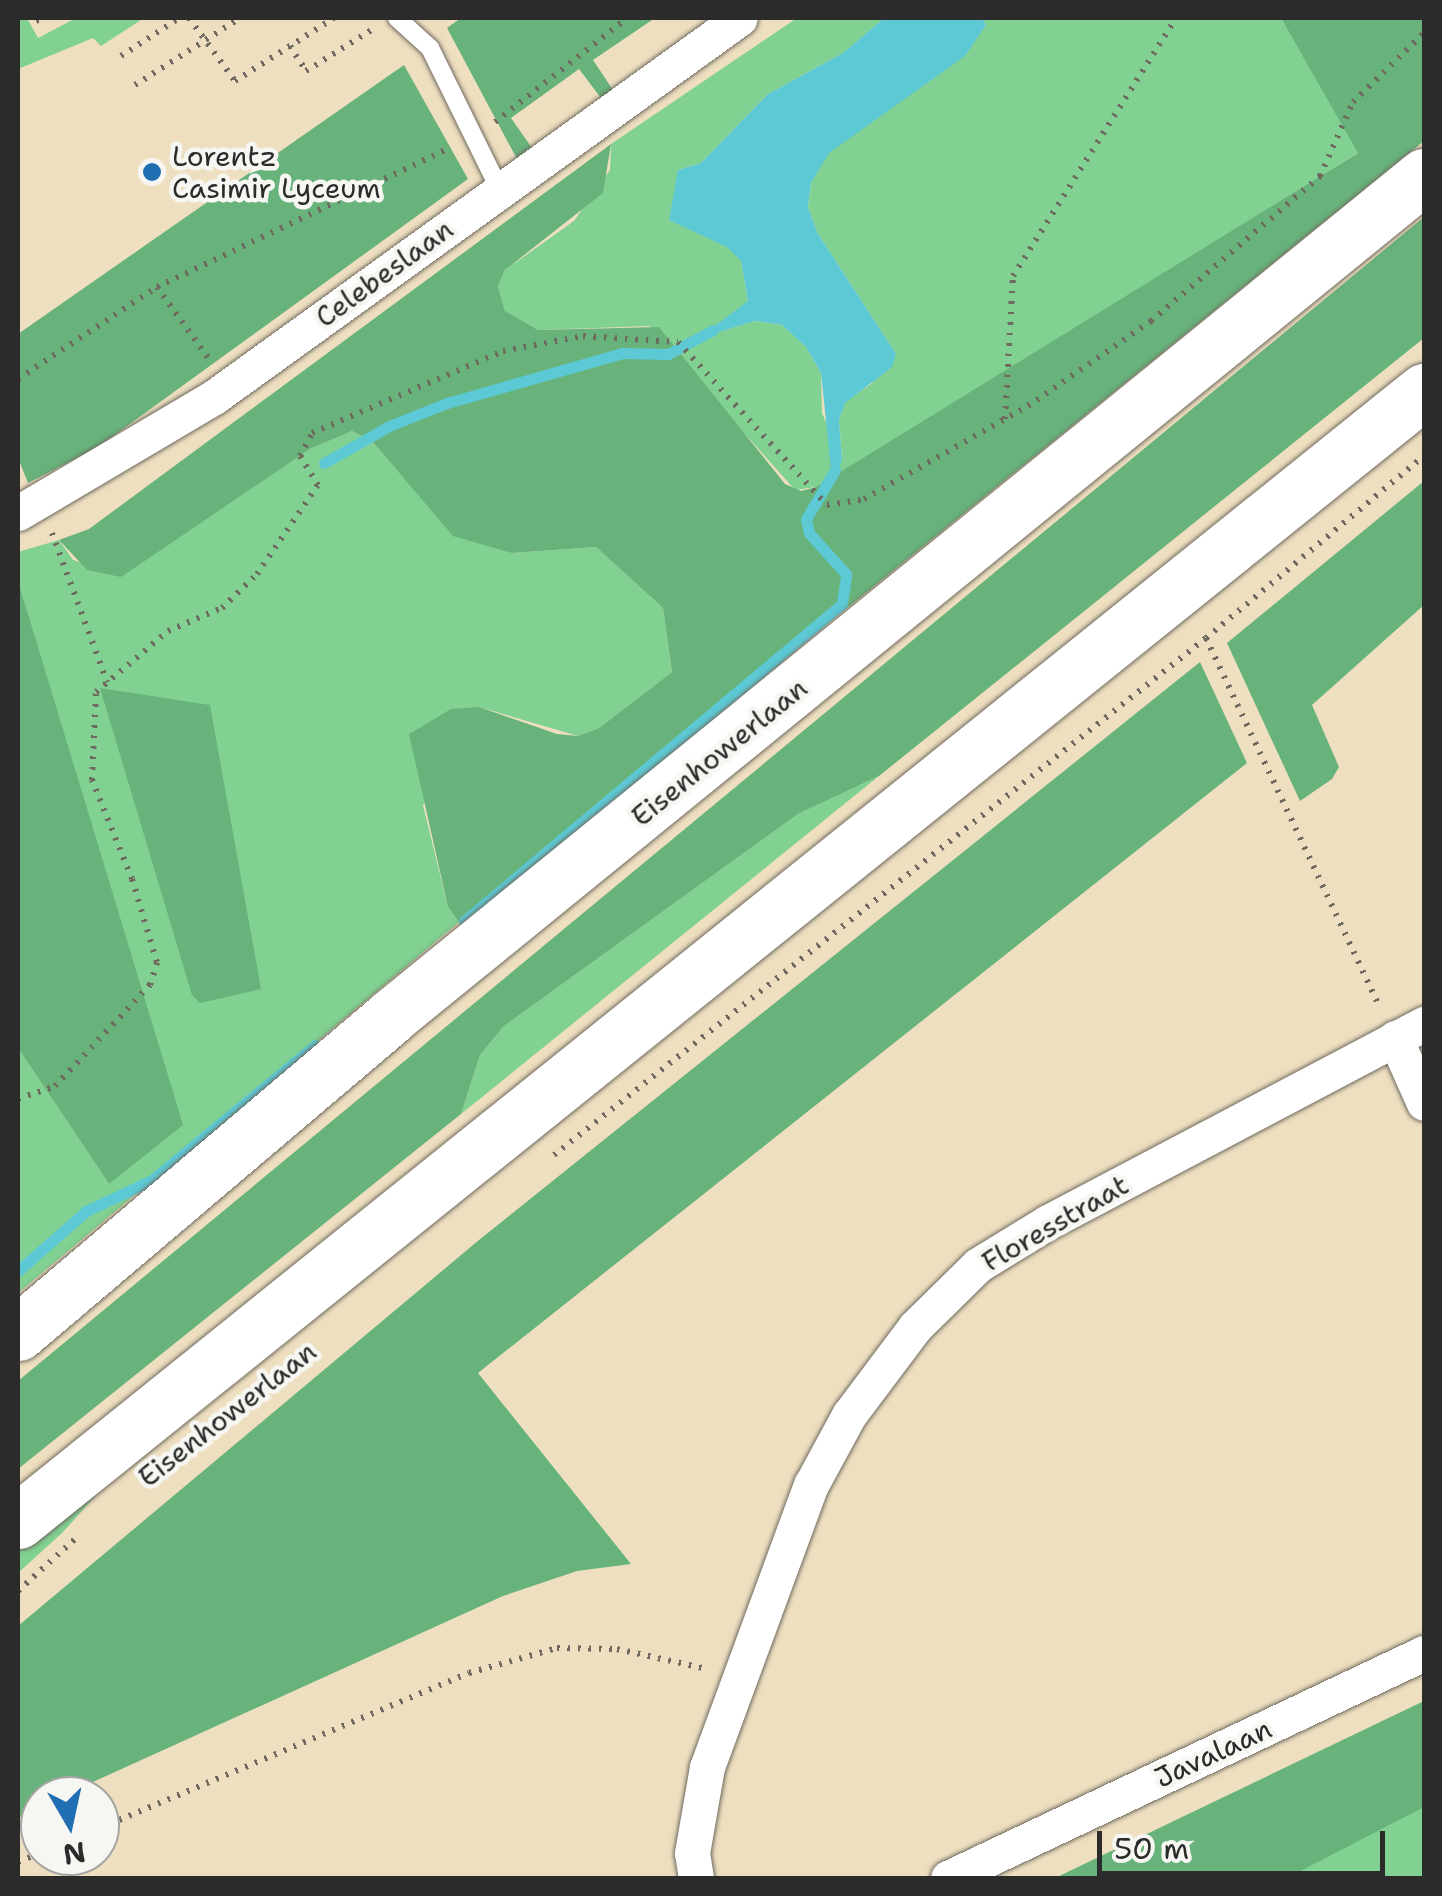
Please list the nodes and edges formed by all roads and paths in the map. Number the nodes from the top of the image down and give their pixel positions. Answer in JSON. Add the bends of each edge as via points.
{"nodes":[{"id":1,"x":180,"y":18,"type":"edge"},
{"id":2,"x":189,"y":18,"type":"edge"},
{"id":3,"x":240,"y":18,"type":"edge"},
{"id":4,"x":334,"y":18,"type":"edge"},
{"id":5,"x":397,"y":18,"type":"edge"},
{"id":6,"x":627,"y":18,"type":"edge"},
{"id":7,"x":740,"y":18,"type":"edge"},
{"id":8,"x":1176,"y":18,"type":"edge"},
{"id":9,"x":376,"y":26,"type":"dead end"},
{"id":10,"x":1424,"y":33,"type":"edge"},
{"id":11,"x":205,"y":40,"type":"junction"},
{"id":12,"x":290,"y":46,"type":"junction"},
{"id":13,"x":121,"y":56,"type":"dead end"},
{"id":14,"x":136,"y":85,"type":"dead end"},
{"id":15,"x":478,"y":135,"type":"junction"},
{"id":16,"x":1424,"y":176,"type":"edge"},
{"id":17,"x":499,"y":188,"type":"junction"},
{"id":18,"x":158,"y":287,"type":"junction"},
{"id":19,"x":18,"y":380,"type":"edge"},
{"id":20,"x":229,"y":386,"type":"junction"},
{"id":21,"x":1424,"y":390,"type":"edge"},
{"id":22,"x":1005,"y":420,"type":"junction"},
{"id":23,"x":1424,"y":456,"type":"edge"},
{"id":24,"x":29,"y":508,"type":"edge"},
{"id":25,"x":1206,"y":638,"type":"junction"},
{"id":26,"x":106,"y":682,"type":"junction"},
{"id":27,"x":1410,"y":1031,"type":"edge"},
{"id":28,"x":18,"y":1099,"type":"edge"},
{"id":29,"x":1424,"y":1103,"type":"edge"},
{"id":30,"x":550,"y":1158,"type":"dead end"},
{"id":31,"x":18,"y":1333,"type":"edge"},
{"id":32,"x":18,"y":1521,"type":"edge"},
{"id":33,"x":87,"y":1529,"type":"dead end"},
{"id":34,"x":18,"y":1591,"type":"edge"},
{"id":35,"x":1424,"y":1653,"type":"edge"},
{"id":36,"x":739,"y":1676,"type":"junction"},
{"id":37,"x":120,"y":1820,"type":"edge"},
{"id":38,"x":696,"y":1878,"type":"edge"},
{"id":39,"x":948,"y":1878,"type":"edge"}],
"edges":[{"from":1,"to":13,"type":"path"},
{"from":2,"to":11,"type":"path"},
{"from":3,"to":11,"type":"path"},
{"from":4,"to":12,"type":"path"},
{"from":5,"to":15,"type":"lane","via":[[430,48]]},
{"from":6,"to":15,"type":"path"},
{"from":7,"to":17,"type":"street","name":"Celebeslaan"},
{"from":8,"to":22,"type":"path","via":[[1013,276]]},
{"from":9,"to":12,"type":"path","via":[[306,71]]},
{"from":10,"to":22,"type":"path","via":[[1353,102],[1320,176],[1151,321]]},
{"from":11,"to":12,"type":"path","via":[[234,81]]},
{"from":11,"to":14,"type":"path"},
{"from":15,"to":17,"type":"lane"},
{"from":15,"to":18,"type":"path"},
{"from":16,"to":31,"type":"main road","name":"Eisenhowerlaan","via":[[390,1017]]},
{"from":17,"to":20,"type":"street","name":"Celebeslaan"},
{"from":18,"to":19,"type":"path"},
{"from":18,"to":20,"type":"path"},
{"from":20,"to":24,"type":"street","name":"Celebeslaan"},
{"from":21,"to":32,"type":"main road","name":"Eisenhowerlaan"},
{"from":22,"to":26,"type":"path","via":[[864,499],[827,506],[678,342],[583,336],[502,352],[312,432],[300,456],[318,485],[257,574],[222,608],[168,631]]},
{"from":23,"to":25,"type":"path"},
{"from":24,"to":26,"type":"path"},
{"from":25,"to":27,"type":"path"},
{"from":25,"to":30,"type":"path"},
{"from":26,"to":28,"type":"path","via":[[96,692],[92,780],[156,962],[150,985],[54,1086]]},
{"from":27,"to":29,"type":"street"},
{"from":27,"to":36,"type":"street","name":"Floresstraat","via":[[978,1265],[916,1327],[849,1415],[812,1486]]},
{"from":33,"to":34,"type":"path"},
{"from":35,"to":39,"type":"street","name":"Javalaan"},
{"from":36,"to":37,"type":"path","via":[[617,1649],[557,1648],[469,1673]]},
{"from":36,"to":38,"type":"street","name":"Floresstraat","via":[[706,1767],[692,1853]]}]}
